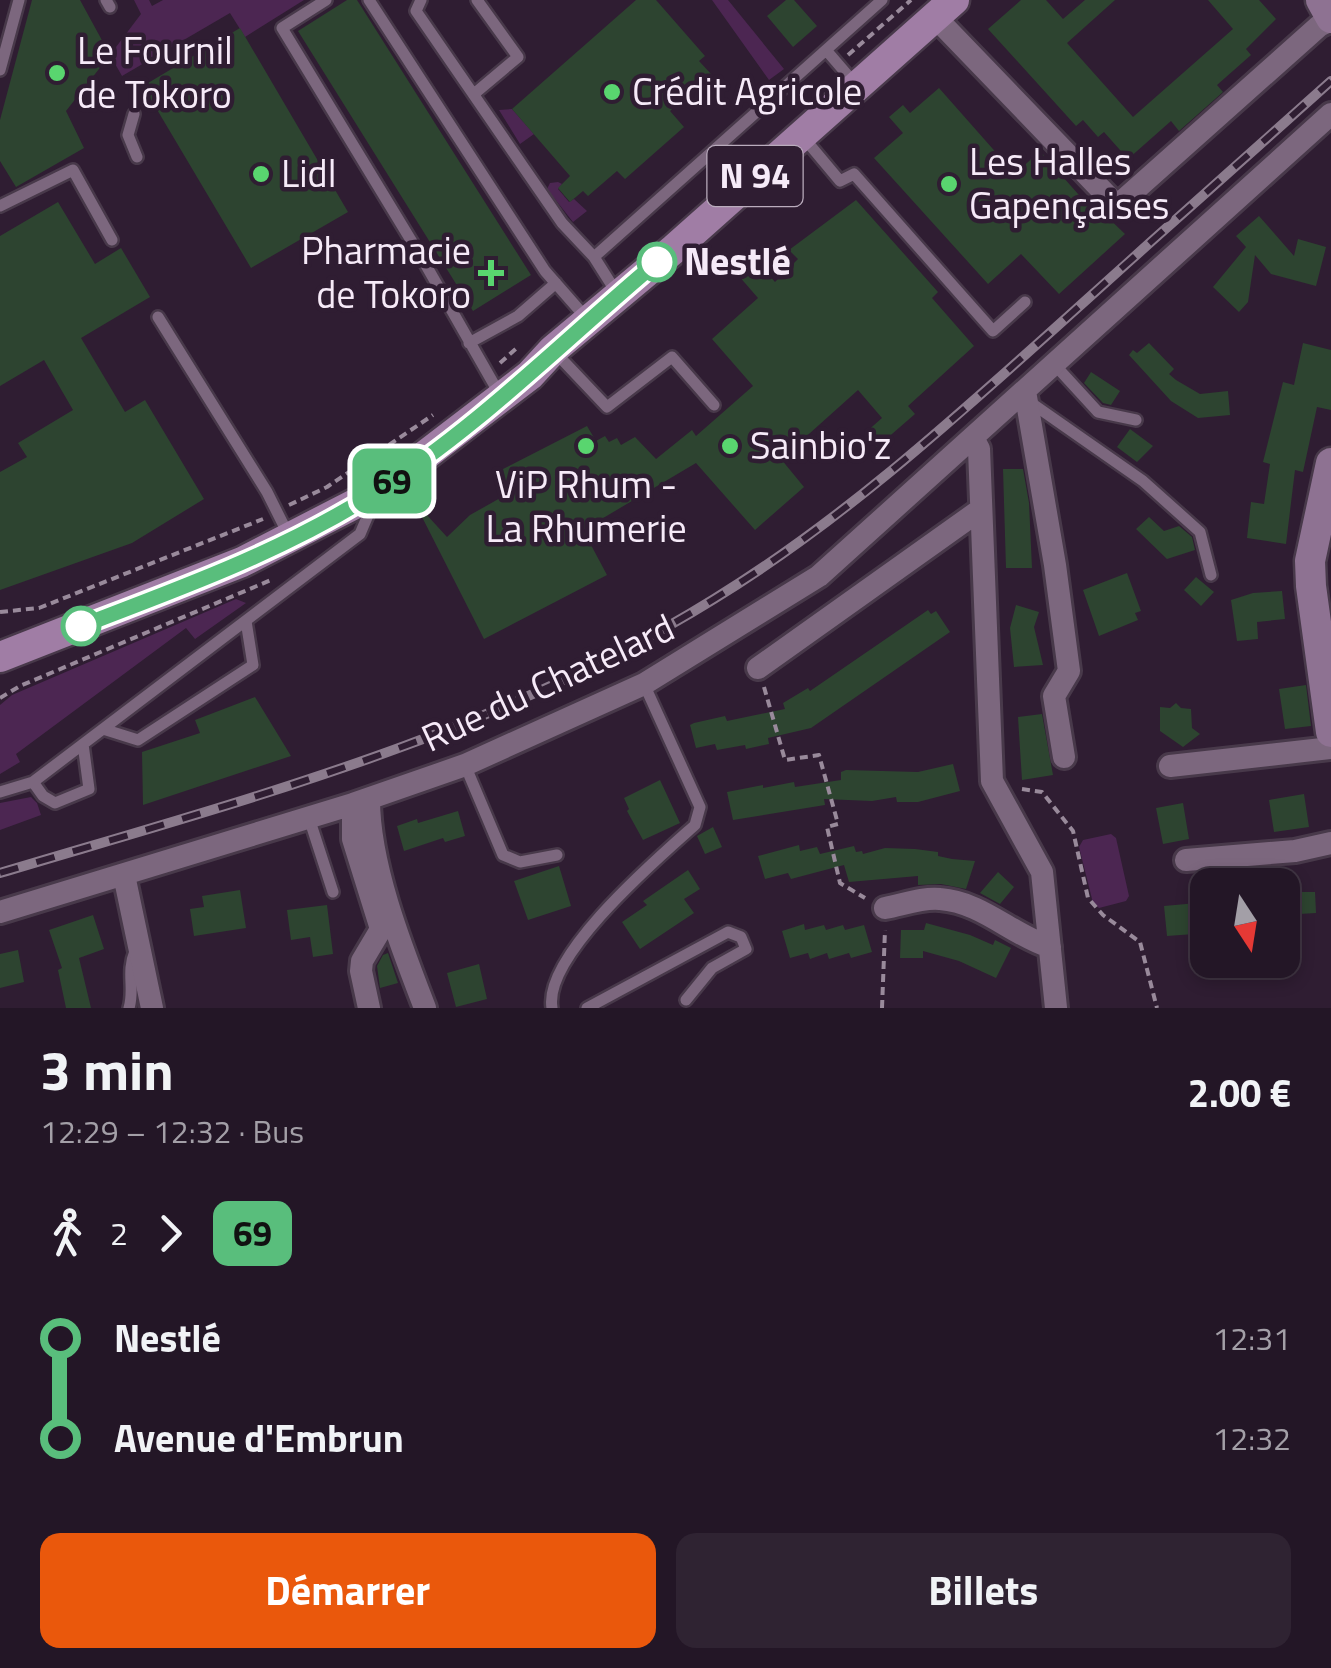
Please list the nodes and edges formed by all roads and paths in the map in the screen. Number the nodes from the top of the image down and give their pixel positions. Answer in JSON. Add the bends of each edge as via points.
{"nodes":[{"id":1,"x":19,"y":0,"type":"edge"},
{"id":2,"x":326,"y":0,"type":"edge"},
{"id":3,"x":369,"y":0,"type":"edge"},
{"id":4,"x":422,"y":0,"type":"edge"},
{"id":5,"x":477,"y":0,"type":"edge"},
{"id":6,"x":882,"y":0,"type":"edge"},
{"id":7,"x":1321,"y":0,"type":"edge"},
{"id":8,"x":945,"y":8,"type":"edge"},
{"id":9,"x":1331,"y":19,"type":"edge"},
{"id":10,"x":826,"y":50,"type":"junction"},
{"id":11,"x":0,"y":70,"type":"edge"},
{"id":12,"x":858,"y":86,"type":"junction"},
{"id":13,"x":474,"y":94,"type":"junction"},
{"id":14,"x":134,"y":114,"type":"dead end"},
{"id":15,"x":1331,"y":114,"type":"edge"},
{"id":16,"x":1322,"y":127,"type":"edge"},
{"id":17,"x":802,"y":135,"type":"junction"},
{"id":18,"x":137,"y":157,"type":"dead end"},
{"id":19,"x":0,"y":206,"type":"edge"},
{"id":20,"x":112,"y":240,"type":"dead end"},
{"id":21,"x":594,"y":257,"type":"junction"},
{"id":22,"x":556,"y":283,"type":"junction"},
{"id":23,"x":618,"y":295,"type":"junction"},
{"id":24,"x":1024,"y":302,"type":"dead end"},
{"id":25,"x":158,"y":317,"type":"dead end"},
{"id":26,"x":588,"y":320,"type":"junction"},
{"id":27,"x":469,"y":343,"type":"junction"},
{"id":28,"x":541,"y":344,"type":"junction"},
{"id":29,"x":1054,"y":364,"type":"junction"},
{"id":30,"x":491,"y":381,"type":"junction"},
{"id":31,"x":1026,"y":395,"type":"junction"},
{"id":32,"x":714,"y":405,"type":"dead end"},
{"id":33,"x":434,"y":414,"type":"dead end"},
{"id":34,"x":1136,"y":420,"type":"dead end"},
{"id":35,"x":972,"y":438,"type":"junction"},
{"id":36,"x":1331,"y":463,"type":"edge"},
{"id":37,"x":376,"y":493,"type":"junction"},
{"id":38,"x":980,"y":510,"type":"junction"},
{"id":39,"x":281,"y":519,"type":"junction"},
{"id":40,"x":1211,"y":575,"type":"dead end"},
{"id":41,"x":280,"y":576,"type":"dead end"},
{"id":42,"x":0,"y":612,"type":"edge"},
{"id":43,"x":246,"y":620,"type":"junction"},
{"id":44,"x":0,"y":638,"type":"edge"},
{"id":45,"x":0,"y":657,"type":"edge"},
{"id":46,"x":758,"y":668,"type":"joint"},
{"id":47,"x":644,"y":684,"type":"junction"},
{"id":48,"x":0,"y":698,"type":"edge"},
{"id":49,"x":103,"y":728,"type":"junction"},
{"id":50,"x":1331,"y":732,"type":"edge"},
{"id":51,"x":82,"y":744,"type":"junction"},
{"id":52,"x":1331,"y":748,"type":"edge"},
{"id":53,"x":1064,"y":758,"type":"dead end"},
{"id":54,"x":465,"y":765,"type":"junction"},
{"id":55,"x":1170,"y":766,"type":"dead end"},
{"id":56,"x":32,"y":782,"type":"junction"},
{"id":57,"x":0,"y":792,"type":"edge"},
{"id":58,"x":997,"y":793,"type":"junction"},
{"id":59,"x":361,"y":802,"type":"junction"},
{"id":60,"x":308,"y":818,"type":"junction"},
{"id":61,"x":1331,"y":844,"type":"edge"},
{"id":62,"x":557,"y":855,"type":"dead end"},
{"id":63,"x":1186,"y":860,"type":"dead end"},
{"id":64,"x":124,"y":874,"type":"junction"},
{"id":65,"x":333,"y":892,"type":"dead end"},
{"id":66,"x":885,"y":908,"type":"junction"},
{"id":67,"x":0,"y":912,"type":"edge"},
{"id":68,"x":139,"y":942,"type":"junction"},
{"id":69,"x":1050,"y":947,"type":"junction"},
{"id":70,"x":686,"y":1000,"type":"dead end"},
{"id":71,"x":129,"y":1008,"type":"edge"},
{"id":72,"x":152,"y":1008,"type":"edge"},
{"id":73,"x":369,"y":1008,"type":"edge"},
{"id":74,"x":425,"y":1008,"type":"edge"},
{"id":75,"x":552,"y":1008,"type":"edge"},
{"id":76,"x":587,"y":1008,"type":"edge"},
{"id":77,"x":882,"y":1008,"type":"edge"},
{"id":78,"x":1056,"y":1008,"type":"edge"},
{"id":79,"x":1157,"y":1008,"type":"edge"}],
"edges":[{"from":1,"to":11,"type":"lane"},
{"from":2,"to":27,"type":"lane","via":[[282,28]]},
{"from":3,"to":22,"type":"lane"},
{"from":4,"to":13,"type":"lane","via":[[416,11]]},
{"from":5,"to":13,"type":"lane","via":[[518,56]]},
{"from":6,"to":10,"type":"lane"},
{"from":7,"to":9,"type":"main road"},
{"from":8,"to":9,"type":"street","via":[[1117,206]]},
{"from":8,"to":12,"type":"main road","number":"N 94"},
{"from":10,"to":12,"type":"lane"},
{"from":10,"to":21,"type":"lane"},
{"from":12,"to":17,"type":"main road","number":"N 94"},
{"from":13,"to":21,"type":"lane","via":[[562,223]]},
{"from":14,"to":18,"type":"lane","via":[[128,135]]},
{"from":15,"to":16,"type":"street","name":"Rue du Chatelard"},
{"from":16,"to":29,"type":"street","name":"Rue du Chatelard"},
{"from":17,"to":23,"type":"main road","number":"N 94"},
{"from":17,"to":24,"type":"lane","via":[[840,181],[854,174],[993,331]]},
{"from":19,"to":20,"type":"lane","via":[[73,170]]},
{"from":21,"to":23,"type":"lane"},
{"from":22,"to":26,"type":"lane"},
{"from":22,"to":27,"type":"lane","via":[[518,316]]},
{"from":23,"to":26,"type":"main road","number":"N 94"},
{"from":25,"to":39,"type":"lane"},
{"from":26,"to":28,"type":"main road","number":"N 94"},
{"from":27,"to":30,"type":"lane"},
{"from":28,"to":30,"type":"main road","number":"N 94"},
{"from":28,"to":30,"type":"path"},
{"from":28,"to":32,"type":"lane","via":[[607,407],[672,356]]},
{"from":28,"to":37,"type":"main road","number":"N 94","via":[[530,374]]},
{"from":29,"to":31,"type":"street","name":"Rue du Chatelard"},
{"from":29,"to":34,"type":"lane","via":[[1098,412]]},
{"from":30,"to":39,"type":"main road","number":"N 94","via":[[442,429],[336,498]]},
{"from":31,"to":35,"type":"street","name":"Rue du Chatelard"},
{"from":31,"to":40,"type":"lane","via":[[1200,532]]},
{"from":31,"to":53,"type":"street","via":[[1069,671],[1054,696]]},
{"from":33,"to":39,"type":"path"},
{"from":35,"to":38,"type":"street"},
{"from":35,"to":47,"type":"street","name":"Rue du Chatelard","via":[[819,576]]},
{"from":36,"to":50,"type":"main road","via":[[1310,561]]},
{"from":37,"to":43,"type":"lane","via":[[360,534]]},
{"from":37,"to":45,"type":"main road","number":"N 94","via":[[242,562]]},
{"from":38,"to":46,"type":"street"},
{"from":38,"to":58,"type":"street"},
{"from":39,"to":42,"type":"path","via":[[39,608]]},
{"from":39,"to":44,"type":"main road","number":"N 94","via":[[141,587]]},
{"from":41,"to":48,"type":"path"},
{"from":43,"to":49,"type":"lane"},
{"from":43,"to":49,"type":"lane","via":[[252,666],[138,740]]},
{"from":46,"to":66,"type":"path","via":[[785,760],[819,754],[838,824],[827,827],[840,883]]},
{"from":47,"to":54,"type":"street","name":"Rue du Chatelard"},
{"from":47,"to":75,"type":"lane","via":[[700,816],[607,906],[559,974]]},
{"from":49,"to":51,"type":"lane"},
{"from":51,"to":56,"type":"lane"},
{"from":51,"to":56,"type":"lane","via":[[88,789],[55,802]]},
{"from":52,"to":55,"type":"street"},
{"from":54,"to":59,"type":"street","name":"Rue du Chatelard"},
{"from":54,"to":62,"type":"lane","via":[[502,854],[520,862]]},
{"from":56,"to":57,"type":"lane"},
{"from":58,"to":69,"type":"street","via":[[1042,872]]},
{"from":58,"to":79,"type":"path","via":[[1042,792],[1072,831],[1088,898],[1140,942]]},
{"from":59,"to":60,"type":"street","name":"Rue du Chatelard"},
{"from":59,"to":73,"type":"street","via":[[353,838],[380,929],[362,961]]},
{"from":59,"to":74,"type":"street"},
{"from":60,"to":64,"type":"street","name":"Rue du Chatelard"},
{"from":60,"to":65,"type":"lane"},
{"from":61,"to":63,"type":"street"},
{"from":64,"to":67,"type":"street","name":"Rue du Chatelard"},
{"from":64,"to":68,"type":"street"},
{"from":66,"to":69,"type":"street","via":[[939,898],[976,908]]},
{"from":66,"to":77,"type":"path"},
{"from":68,"to":71,"type":"lane","via":[[128,968]]},
{"from":68,"to":72,"type":"street"},
{"from":69,"to":78,"type":"street"},
{"from":70,"to":76,"type":"lane","via":[[712,968],[746,949],[741,937],[728,932]]}]}
